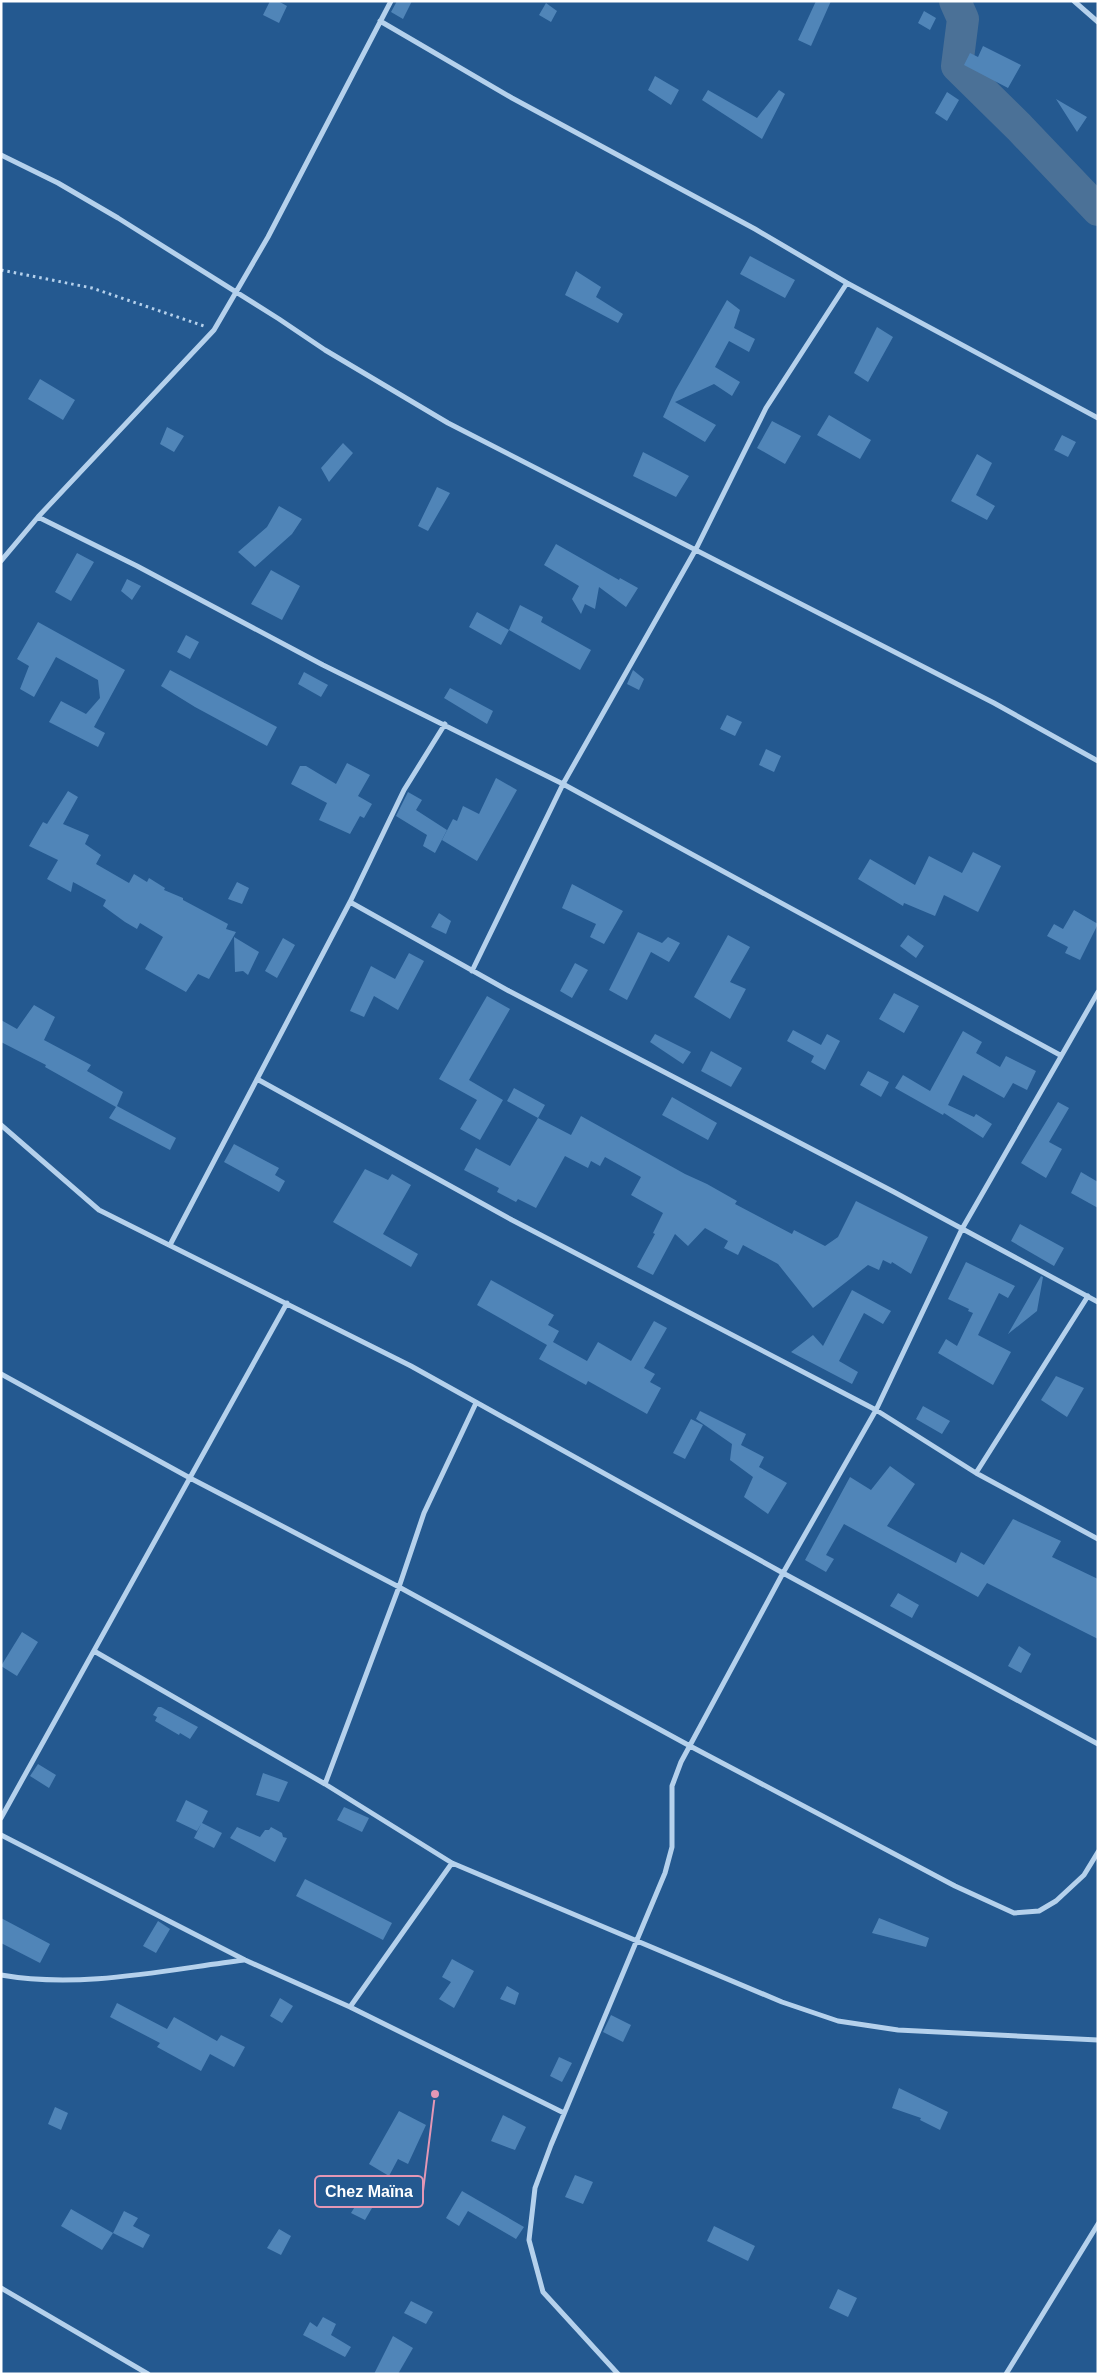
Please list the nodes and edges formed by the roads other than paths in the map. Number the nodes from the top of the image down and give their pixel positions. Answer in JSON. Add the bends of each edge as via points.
{"nodes":[{"id":1,"x":391,"y":1,"type":"edge"},
{"id":2,"x":1074,"y":1,"type":"edge"},
{"id":3,"x":380,"y":21,"type":"junction"},
{"id":4,"x":1098,"y":22,"type":"edge"},
{"id":5,"x":1,"y":155,"type":"edge"},
{"id":6,"x":847,"y":283,"type":"junction"},
{"id":7,"x":238,"y":292,"type":"junction"},
{"id":8,"x":1098,"y":418,"type":"edge"},
{"id":9,"x":38,"y":517,"type":"junction"},
{"id":10,"x":696,"y":550,"type":"junction"},
{"id":11,"x":1,"y":561,"type":"edge"},
{"id":12,"x":445,"y":724,"type":"junction"},
{"id":13,"x":1098,"y":761,"type":"edge"},
{"id":14,"x":564,"y":784,"type":"junction"},
{"id":15,"x":350,"y":902,"type":"junction"},
{"id":16,"x":472,"y":971,"type":"junction"},
{"id":17,"x":1098,"y":992,"type":"edge"},
{"id":18,"x":1060,"y":1055,"type":"junction"},
{"id":19,"x":257,"y":1079,"type":"junction"},
{"id":20,"x":1,"y":1125,"type":"edge"},
{"id":21,"x":962,"y":1229,"type":"junction"},
{"id":22,"x":170,"y":1245,"type":"junction"},
{"id":23,"x":1088,"y":1296,"type":"junction"},
{"id":24,"x":1098,"y":1302,"type":"edge"},
{"id":25,"x":287,"y":1303,"type":"junction"},
{"id":26,"x":1,"y":1374,"type":"edge"},
{"id":27,"x":476,"y":1402,"type":"junction"},
{"id":28,"x":876,"y":1410,"type":"junction"},
{"id":29,"x":976,"y":1473,"type":"junction"},
{"id":30,"x":190,"y":1478,"type":"junction"},
{"id":31,"x":1098,"y":1540,"type":"edge"},
{"id":32,"x":783,"y":1573,"type":"junction"},
{"id":33,"x":399,"y":1587,"type":"junction"},
{"id":34,"x":94,"y":1651,"type":"junction"},
{"id":35,"x":1098,"y":1744,"type":"edge"},
{"id":36,"x":690,"y":1746,"type":"junction"},
{"id":37,"x":325,"y":1784,"type":"junction"},
{"id":38,"x":1,"y":1818,"type":"edge"},
{"id":39,"x":1,"y":1835,"type":"edge"},
{"id":40,"x":1098,"y":1852,"type":"edge"},
{"id":41,"x":452,"y":1863,"type":"junction"},
{"id":42,"x":636,"y":1939,"type":"junction"},
{"id":43,"x":245,"y":1960,"type":"junction"},
{"id":44,"x":1,"y":1975,"type":"edge"},
{"id":45,"x":350,"y":2007,"type":"junction"},
{"id":46,"x":1098,"y":2040,"type":"edge"},
{"id":47,"x":564,"y":2113,"type":"junction"},
{"id":48,"x":1098,"y":2224,"type":"edge"},
{"id":49,"x":1,"y":2288,"type":"edge"},
{"id":50,"x":148,"y":2374,"type":"edge"},
{"id":51,"x":618,"y":2374,"type":"edge"},
{"id":52,"x":1006,"y":2374,"type":"edge"}],
"edges":[{"from":1,"to":3,"type":"street"},
{"from":2,"to":4,"type":"street"},
{"from":3,"to":6,"type":"street","via":[[512,98],[755,229]]},
{"from":3,"to":7,"type":"street"},
{"from":5,"to":7,"type":"street","via":[[58,183]]},
{"from":6,"to":8,"type":"street"},
{"from":6,"to":10,"type":"street","via":[[766,408]]},
{"from":7,"to":9,"type":"street","via":[[214,330]]},
{"from":7,"to":10,"type":"street","via":[[325,350],[448,423]]},
{"from":9,"to":11,"type":"street"},
{"from":9,"to":12,"type":"street","via":[[323,665]]},
{"from":10,"to":13,"type":"street"},
{"from":10,"to":14,"type":"street"},
{"from":12,"to":14,"type":"street"},
{"from":12,"to":15,"type":"street","via":[[404,790]]},
{"from":14,"to":16,"type":"street"},
{"from":14,"to":18,"type":"street"},
{"from":15,"to":16,"type":"street"},
{"from":15,"to":19,"type":"street"},
{"from":16,"to":21,"type":"street"},
{"from":17,"to":18,"type":"street"},
{"from":18,"to":21,"type":"street"},
{"from":19,"to":22,"type":"street"},
{"from":19,"to":28,"type":"street","via":[[512,1220]]},
{"from":20,"to":22,"type":"street","via":[[99,1210]]},
{"from":21,"to":23,"type":"street"},
{"from":21,"to":28,"type":"street"},
{"from":22,"to":25,"type":"street"},
{"from":23,"to":24,"type":"street"},
{"from":23,"to":29,"type":"street"},
{"from":25,"to":27,"type":"street"},
{"from":25,"to":30,"type":"street"},
{"from":26,"to":30,"type":"street"},
{"from":27,"to":32,"type":"street"},
{"from":27,"to":33,"type":"street","via":[[424,1513]]},
{"from":28,"to":29,"type":"street"},
{"from":28,"to":32,"type":"street"},
{"from":29,"to":31,"type":"street"},
{"from":30,"to":33,"type":"street"},
{"from":30,"to":34,"type":"street"},
{"from":32,"to":35,"type":"street"},
{"from":32,"to":36,"type":"street"},
{"from":33,"to":36,"type":"street"},
{"from":33,"to":37,"type":"street"},
{"from":34,"to":37,"type":"street"},
{"from":34,"to":38,"type":"street"},
{"from":36,"to":40,"type":"street","via":[[955,1886],[1014,1913],[1039,1912],[1056,1901],[1084,1875]]},
{"from":36,"to":42,"type":"street","via":[[672,1786],[672,1847],[665,1873]]},
{"from":37,"to":41,"type":"street"},
{"from":39,"to":43,"type":"street"},
{"from":41,"to":42,"type":"street"},
{"from":41,"to":45,"type":"street"},
{"from":42,"to":46,"type":"street","via":[[782,2002],[838,2021],[898,2030]]},
{"from":42,"to":47,"type":"street"},
{"from":43,"to":44,"type":"street","via":[[83,1981],[28,1980]]},
{"from":43,"to":45,"type":"street"},
{"from":45,"to":47,"type":"street"},
{"from":47,"to":51,"type":"street","via":[[535,2188],[529,2240],[543,2292]]},
{"from":48,"to":52,"type":"street"},
{"from":49,"to":50,"type":"street"}]}
